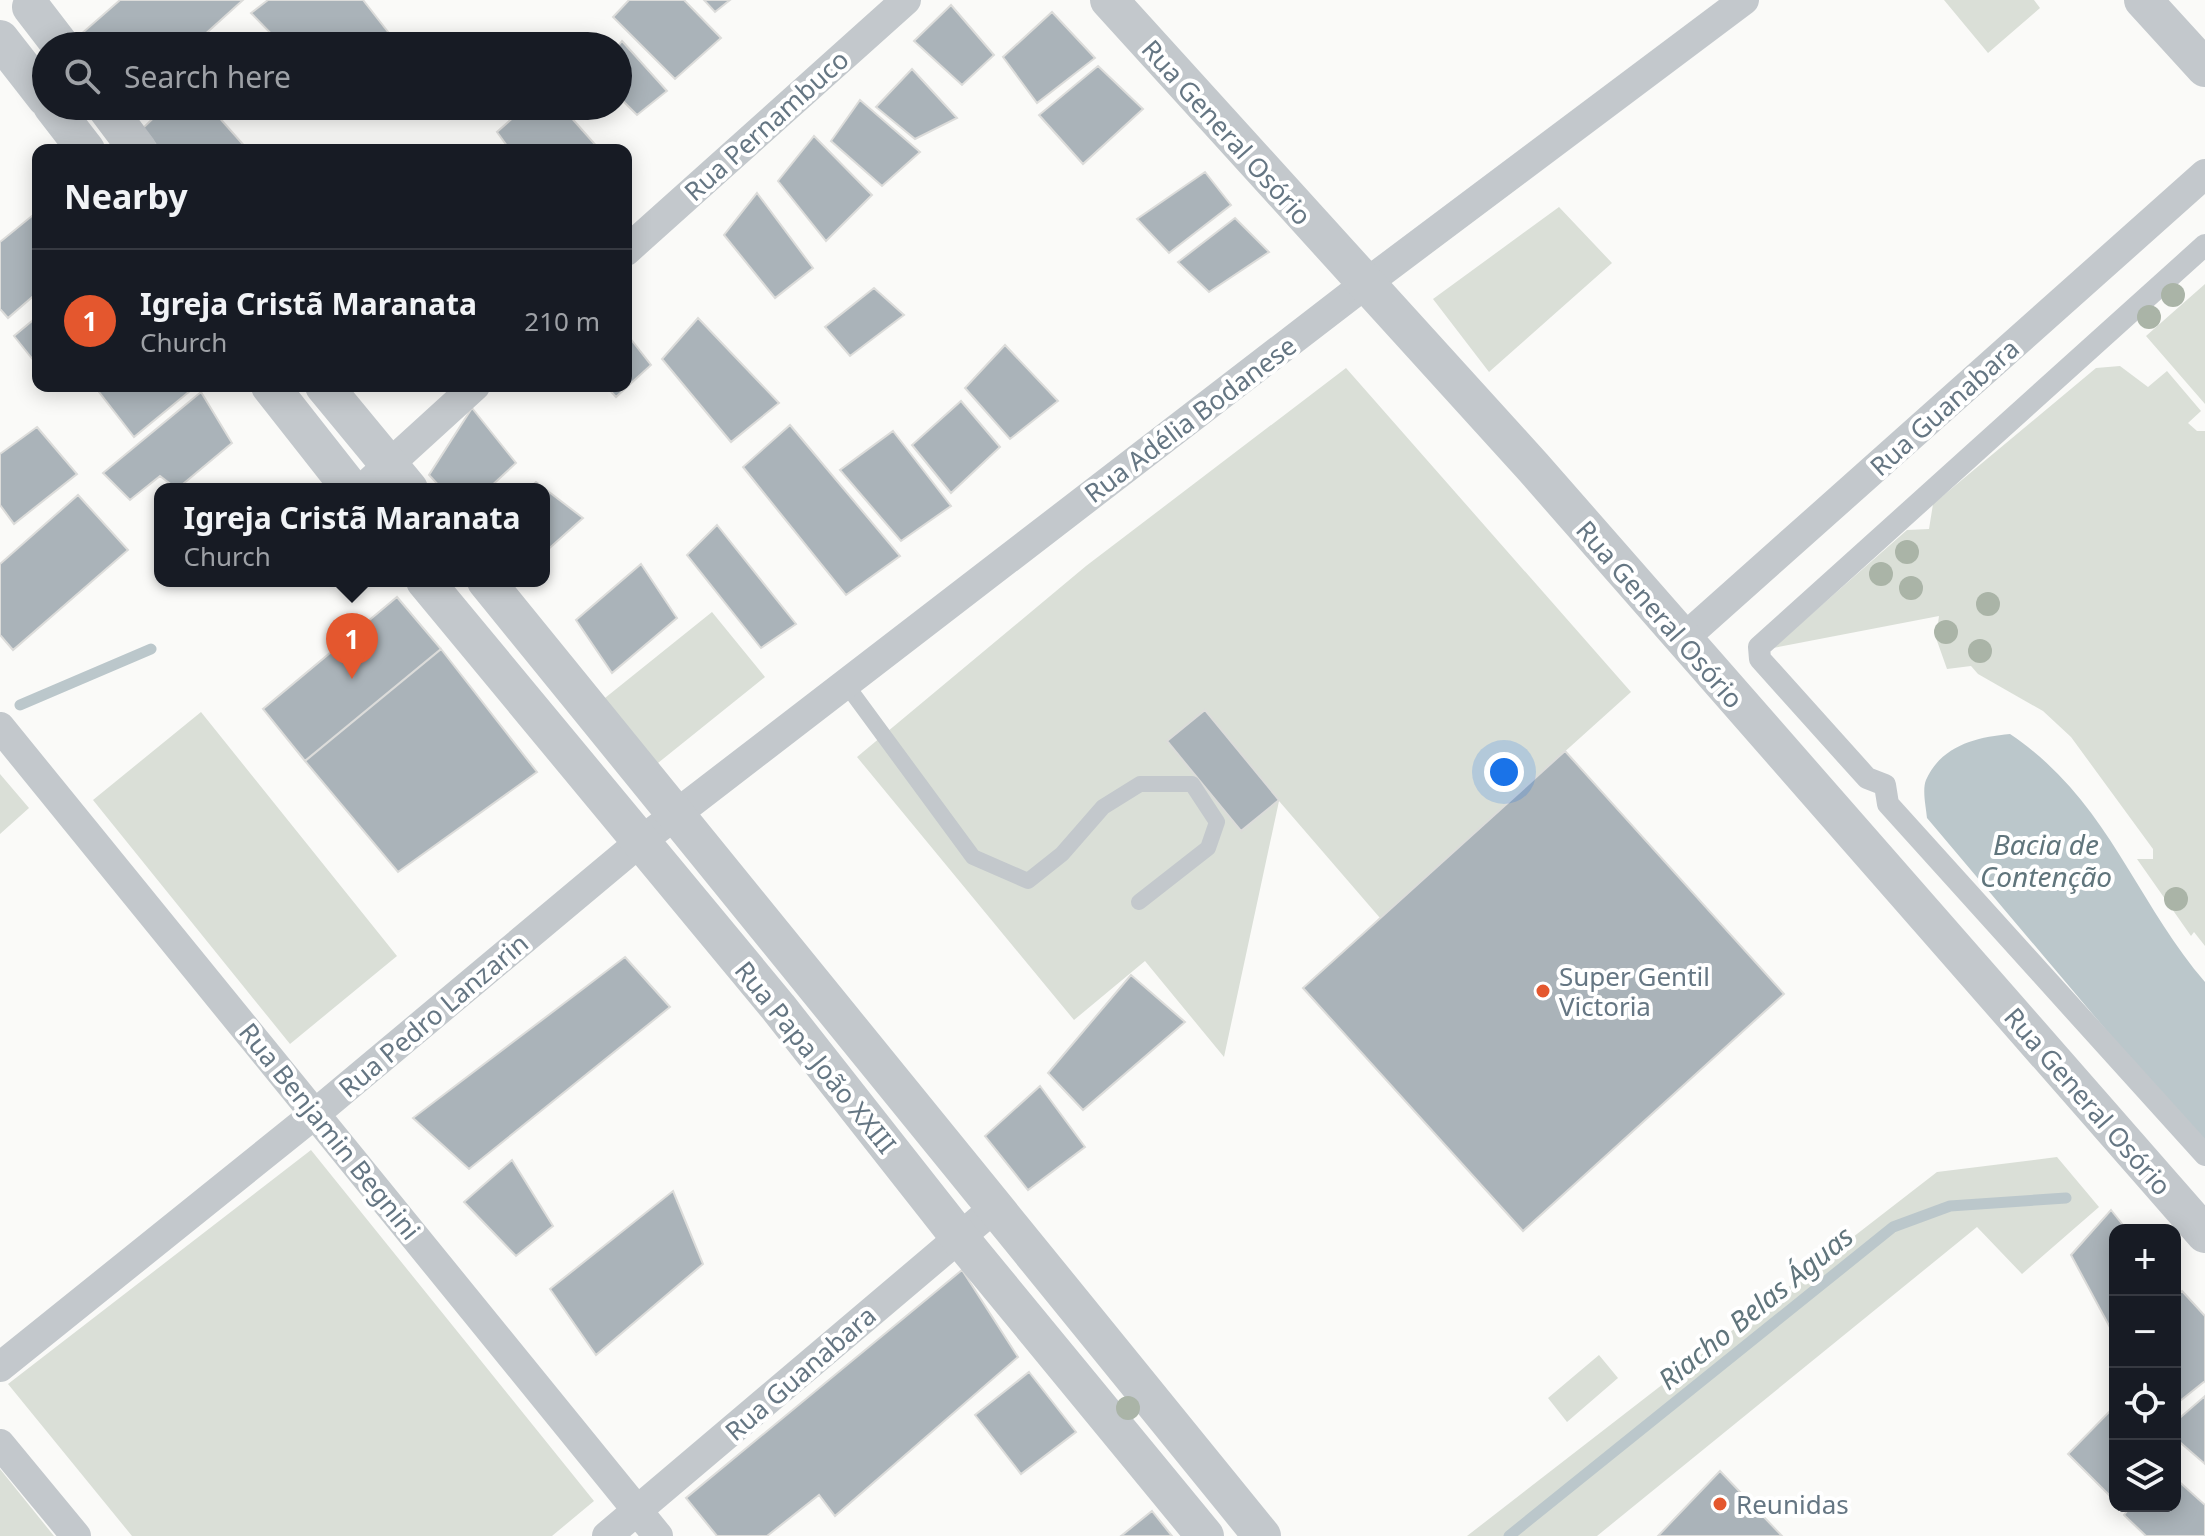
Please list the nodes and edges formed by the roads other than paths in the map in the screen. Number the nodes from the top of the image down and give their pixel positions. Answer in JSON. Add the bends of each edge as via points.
{"nodes":[{"id":1,"x":906,"y":0,"type":"edge"},
{"id":2,"x":1109,"y":0,"type":"edge"},
{"id":3,"x":1744,"y":0,"type":"edge"},
{"id":4,"x":2143,"y":0,"type":"edge"},
{"id":5,"x":33,"y":3,"type":"edge"},
{"id":6,"x":0,"y":29,"type":"edge"},
{"id":7,"x":52,"y":32,"type":"edge"},
{"id":8,"x":0,"y":39,"type":"edge"},
{"id":9,"x":2205,"y":68,"type":"edge"},
{"id":10,"x":32,"y":80,"type":"edge"},
{"id":11,"x":63,"y":120,"type":"edge"},
{"id":12,"x":116,"y":120,"type":"edge"},
{"id":13,"x":81,"y":144,"type":"edge"},
{"id":14,"x":134,"y":144,"type":"edge"},
{"id":15,"x":2205,"y":174,"type":"edge"},
{"id":16,"x":2205,"y":245,"type":"edge"},
{"id":17,"x":632,"y":246,"type":"edge"},
{"id":18,"x":1364,"y":285,"type":"junction"},
{"id":19,"x":275,"y":392,"type":"edge"},
{"id":20,"x":328,"y":392,"type":"edge"},
{"id":21,"x":469,"y":392,"type":"edge"},
{"id":22,"x":386,"y":481,"type":"edge"},
{"id":23,"x":346,"y":483,"type":"edge"},
{"id":24,"x":430,"y":587,"type":"edge"},
{"id":25,"x":493,"y":589,"type":"edge"},
{"id":26,"x":463,"y":627,"type":"junction"},
{"id":27,"x":1682,"y":640,"type":"junction"},
{"id":28,"x":845,"y":683,"type":"junction"},
{"id":29,"x":0,"y":727,"type":"edge"},
{"id":30,"x":676,"y":814,"type":"junction"},
{"id":31,"x":640,"y":842,"type":"junction"},
{"id":32,"x":1139,"y":902,"type":"dead end"},
{"id":33,"x":809,"y":980,"type":"junction"},
{"id":34,"x":778,"y":1007,"type":"junction"},
{"id":35,"x":316,"y":1113,"type":"junction"},
{"id":36,"x":2205,"y":1155,"type":"edge"},
{"id":37,"x":993,"y":1209,"type":"junction"},
{"id":38,"x":2205,"y":1234,"type":"edge"},
{"id":39,"x":959,"y":1237,"type":"junction"},
{"id":40,"x":1078,"y":1311,"type":"junction"},
{"id":41,"x":1046,"y":1340,"type":"junction"},
{"id":42,"x":0,"y":1367,"type":"edge"},
{"id":43,"x":0,"y":1444,"type":"edge"},
{"id":44,"x":1188,"y":1482,"type":"junction"},
{"id":45,"x":639,"y":1512,"type":"junction"},
{"id":46,"x":76,"y":1536,"type":"edge"},
{"id":47,"x":607,"y":1536,"type":"edge"},
{"id":48,"x":658,"y":1536,"type":"edge"},
{"id":49,"x":1205,"y":1536,"type":"edge"},
{"id":50,"x":1262,"y":1536,"type":"edge"}],
"edges":[{"from":1,"to":17,"type":"street","name":"Rua Pernambuco"},
{"from":2,"to":18,"type":"street","name":"Rua General Osório"},
{"from":3,"to":18,"type":"street","name":"Rua Adélia Bodanese"},
{"from":4,"to":9,"type":"street"},
{"from":5,"to":6,"type":"street","via":[[22,19]]},
{"from":5,"to":7,"type":"street"},
{"from":8,"to":10,"type":"street"},
{"from":11,"to":13,"type":"street"},
{"from":12,"to":14,"type":"street"},
{"from":15,"to":27,"type":"street","name":"Rua Guanabara"},
{"from":16,"to":36,"type":"street","via":[[1759,647],[1760,659],[1867,778],[1885,785],[1888,804]]},
{"from":18,"to":27,"type":"street","name":"Rua General Osório","via":[[1533,467]]},
{"from":18,"to":28,"type":"street","name":"Rua Adélia Bodanese"},
{"from":19,"to":23,"type":"street"},
{"from":20,"to":22,"type":"street"},
{"from":21,"to":22,"type":"street"},
{"from":24,"to":26,"type":"street","name":"Rua Papa João XXIII"},
{"from":25,"to":26,"type":"street"},
{"from":25,"to":30,"type":"street","name":"Rua Papa João XXIII"},
{"from":26,"to":31,"type":"street","name":"Rua Papa João XXIII"},
{"from":27,"to":38,"type":"street","name":"Rua General Osório"},
{"from":28,"to":30,"type":"street","name":"Rua Adélia Bodanese"},
{"from":28,"to":32,"type":"lane","via":[[973,857],[1028,881],[1062,854],[1103,807],[1140,784],[1192,784],[1217,822],[1208,848]]},
{"from":29,"to":35,"type":"street","name":"Rua Benjamin Begnini"},
{"from":30,"to":31,"type":"street","name":"Rua Adélia Bodanese"},
{"from":30,"to":33,"type":"street","name":"Rua Papa João XXIII"},
{"from":31,"to":34,"type":"street","name":"Rua Papa João XXIII"},
{"from":31,"to":35,"type":"street","name":"Rua Pedro Lanzarin"},
{"from":33,"to":34,"type":"street"},
{"from":33,"to":37,"type":"street","name":"Rua Papa João XXIII"},
{"from":34,"to":39,"type":"street","name":"Rua Papa João XXIII"},
{"from":35,"to":42,"type":"street","name":"Rua Pedro Lanzarin"},
{"from":35,"to":45,"type":"street","name":"Rua Benjamin Begnini"},
{"from":37,"to":39,"type":"street","name":"Rua Guanabara"},
{"from":37,"to":40,"type":"street","name":"Rua Papa João XXIII"},
{"from":39,"to":41,"type":"street","name":"Rua Papa João XXIII"},
{"from":39,"to":45,"type":"street","name":"Rua Guanabara"},
{"from":40,"to":41,"type":"street"},
{"from":40,"to":44,"type":"street","name":"Rua Papa João XXIII"},
{"from":41,"to":44,"type":"street","name":"Rua Papa João XXIII"},
{"from":43,"to":46,"type":"street"},
{"from":44,"to":49,"type":"street","name":"Rua Papa João XXIII"},
{"from":44,"to":50,"type":"street","name":"Rua Papa João XXIII"},
{"from":45,"to":47,"type":"street","name":"Rua Guanabara"},
{"from":45,"to":48,"type":"street","name":"Rua Benjamin Begnini"}]}
